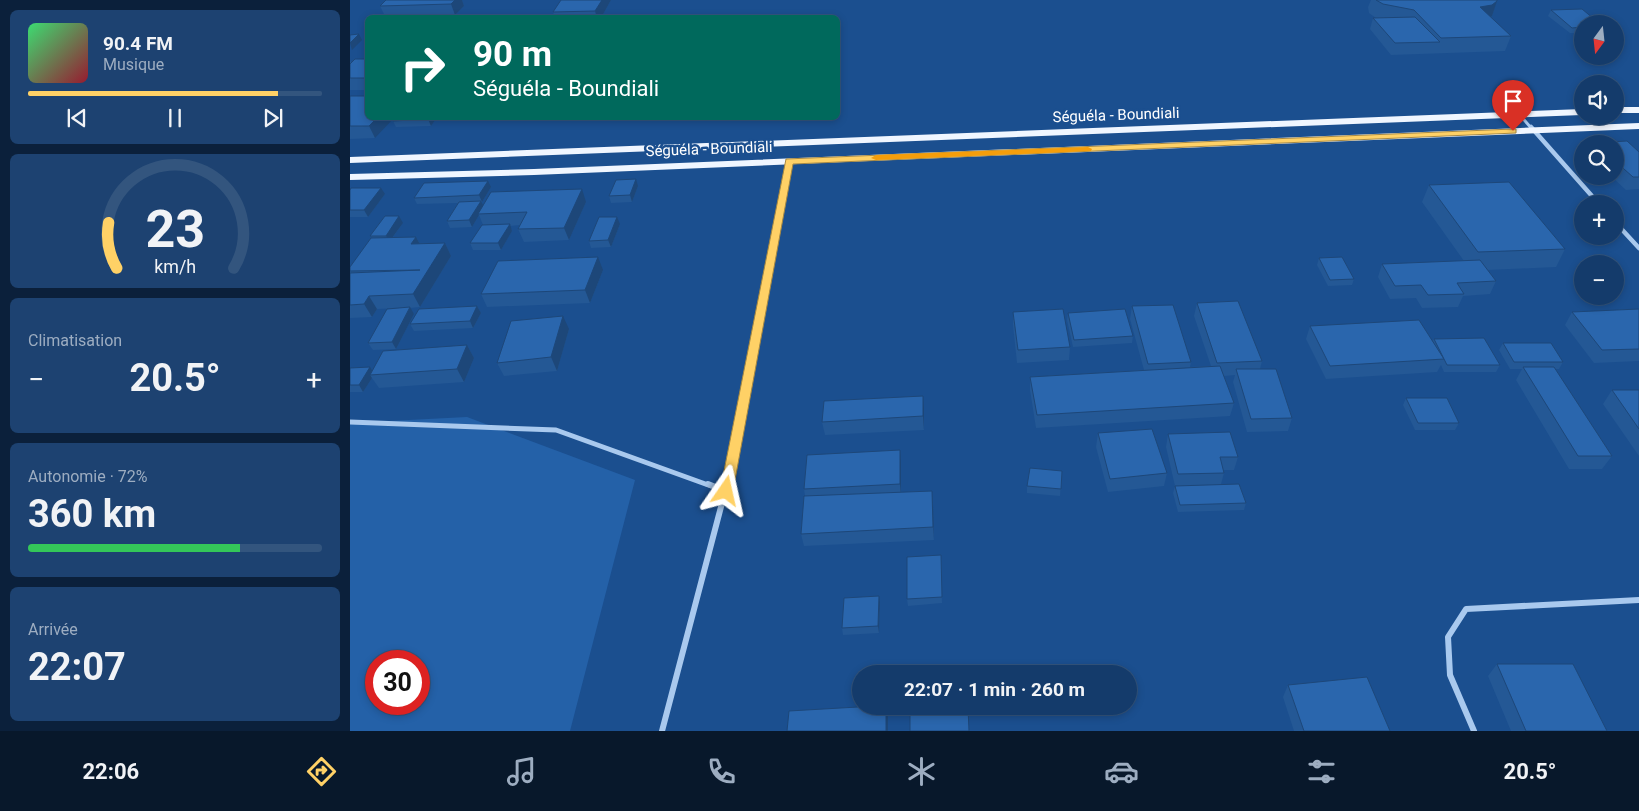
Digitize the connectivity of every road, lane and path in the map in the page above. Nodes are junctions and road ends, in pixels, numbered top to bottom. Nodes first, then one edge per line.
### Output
1 (1624, 110) edge
2 (1639, 110) edge
3 (1574, 112) edge
4 (1520, 114) junction
5 (1639, 126) edge
6 (1533, 130) junction
7 (350, 160) edge
8 (789, 161) junction
9 (350, 177) edge
10 (1591, 195) edge
11 (1624, 232) edge
12 (1639, 248) edge
13 (350, 422) edge
14 (726, 491) junction
15 (1639, 600) edge
16 (662, 731) edge
17 (1474, 731) edge

1 - 2 main road
3 - 4 main road, Séguéla - Boundiali
4 - 6 street
4 - 7 main road, Séguéla - Boundiali
5 - 6 main road, Séguéla - Boundiali
6 - 8 main road, Séguéla - Boundiali
6 - 10 street
8 - 9 main road, Séguéla - Boundiali
8 - 14 street
11 - 12 street
13 - 14 street
14 - 16 street
15 - 17 street

